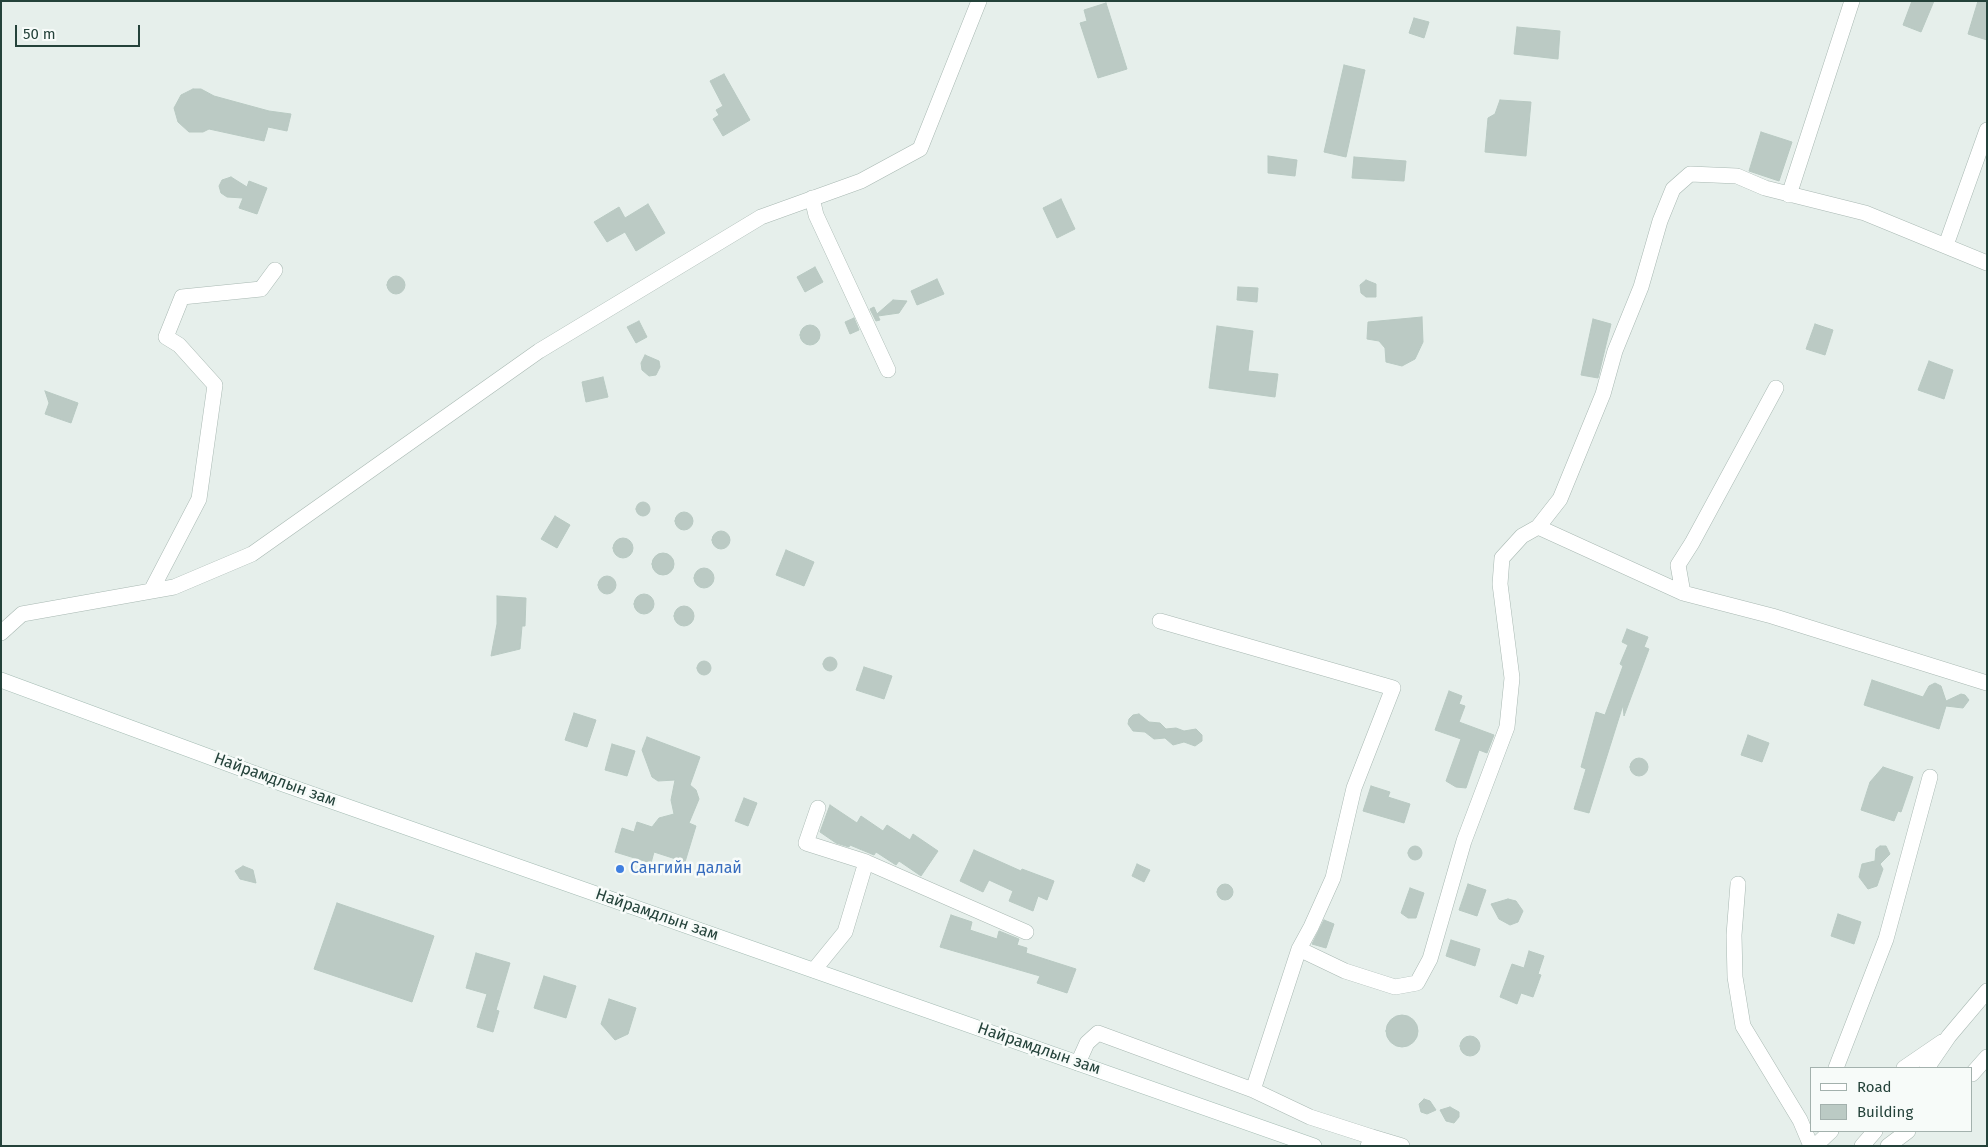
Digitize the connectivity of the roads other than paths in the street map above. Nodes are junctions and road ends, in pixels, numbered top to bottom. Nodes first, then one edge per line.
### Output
1 (979, 1) edge
2 (1852, 1) edge
3 (1987, 130) edge
4 (1789, 195) junction
5 (812, 198) junction
6 (1946, 245) junction
7 (1987, 263) edge
8 (275, 270) dead end
9 (888, 370) dead end
10 (1776, 388) dead end
11 (1538, 527) junction
12 (151, 591) junction
13 (1684, 593) junction
14 (1160, 621) dead end
15 (1, 633) edge
16 (1, 680) edge
17 (1987, 683) edge
18 (1930, 777) dead end
19 (818, 808) dead end
20 (866, 862) junction
21 (1738, 884) dead end
22 (1026, 932) dead end
23 (1299, 949) junction
24 (814, 970) junction
25 (1987, 991) edge
26 (1949, 1036) junction
27 (1987, 1057) edge
28 (1078, 1063) junction
29 (1836, 1067) edge
30 (1905, 1067) edge
31 (1928, 1067) edge
32 (1973, 1073) edge
33 (1253, 1090) junction
34 (1818, 1132) edge
35 (1830, 1132) edge
36 (1874, 1132) edge
37 (1907, 1132) edge
38 (1370, 1141) edge
39 (1314, 1146) edge
40 (1402, 1146) edge
41 (1813, 1146) edge
42 (1862, 1146) edge
43 (1888, 1146) edge

1 - 5 street
2 - 4 street
3 - 6 street
4 - 6 street
4 - 11 street
5 - 9 street
5 - 12 street
6 - 7 street
8 - 12 street
10 - 13 street
11 - 13 street
11 - 23 street
12 - 15 street
13 - 17 street
14 - 23 street
16 - 24 street, Найрамдлын зам
18 - 29 street
19 - 20 street
20 - 22 street
20 - 24 street
21 - 41 street
23 - 33 street
24 - 28 street, Найрамдлын зам
25 - 26 street
26 - 30 street
26 - 31 street
27 - 32 street
28 - 33 street
28 - 39 street, Найрамдлын зам
33 - 38 street
34 - 41 street
35 - 41 street
36 - 42 street
37 - 43 street
38 - 40 street

